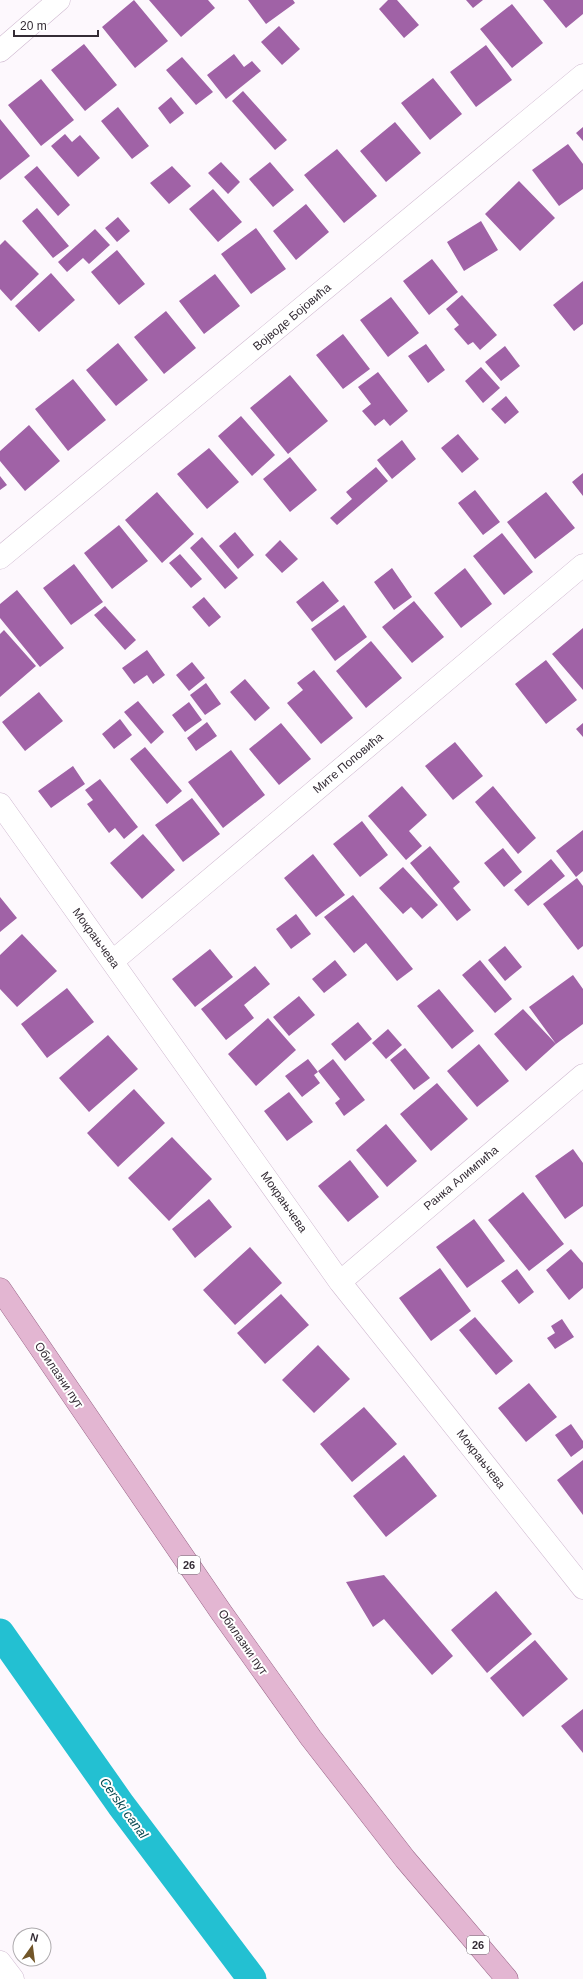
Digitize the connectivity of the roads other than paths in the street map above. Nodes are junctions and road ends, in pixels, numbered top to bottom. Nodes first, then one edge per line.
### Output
1 (59, 0) edge
2 (0, 51) edge
3 (583, 75) edge
4 (0, 558) edge
5 (583, 565) edge
6 (0, 804) edge
7 (113, 961) junction
8 (583, 1075) edge
9 (340, 1282) junction
10 (0, 1289) edge
11 (583, 1587) edge
12 (0, 1962) edge
13 (12, 1979) edge
14 (507, 1979) edge

1 - 2 street
3 - 4 street, Војводе Бојовића
5 - 7 street, Мите Поповића
6 - 7 street, Мокрањчева
7 - 9 street, Мокрањчева
8 - 9 street, Ранка Алимпића
9 - 11 street, Мокрањчева
10 - 14 main road, Обилазни пут / 26
12 - 13 street

